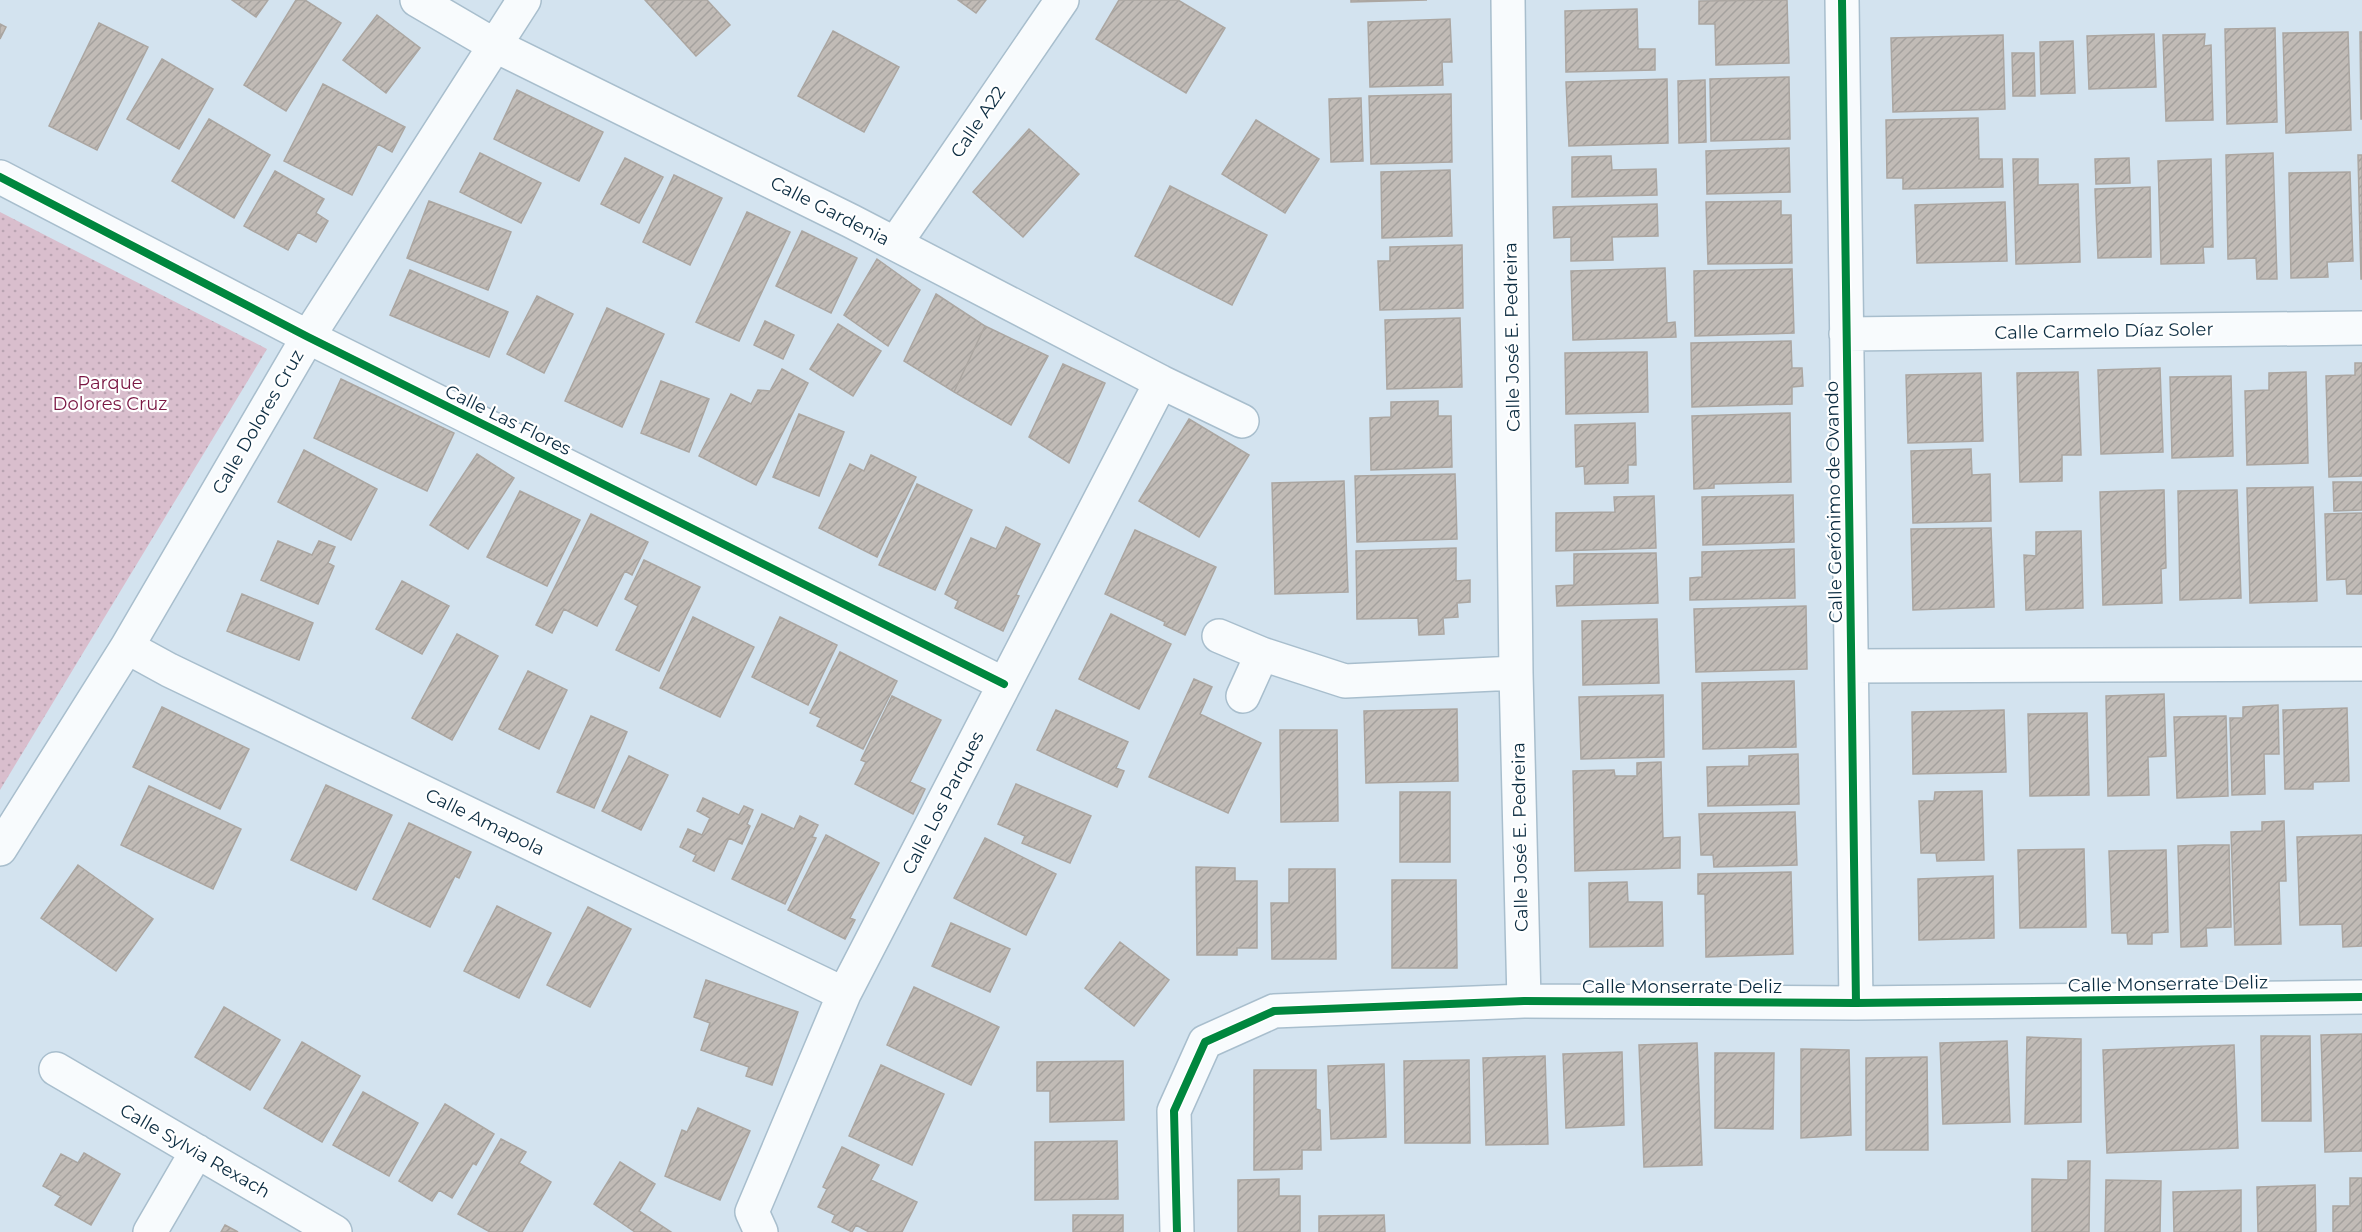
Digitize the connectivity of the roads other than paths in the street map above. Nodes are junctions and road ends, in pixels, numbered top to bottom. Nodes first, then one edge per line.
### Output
1 (417, 0) edge
2 (524, 0) edge
3 (1062, 0) edge
4 (1508, 0) edge
5 (1842, 0) edge
6 (494, 45) junction
7 (0, 177) edge
8 (895, 244) junction
9 (2362, 328) edge
10 (1846, 334) junction
11 (308, 337) junction
12 (1161, 382) junction
13 (1242, 421) dead end
14 (1218, 636) dead end
15 (127, 647) junction
16 (1262, 654) junction
17 (2362, 664) edge
18 (1852, 666) junction
19 (1516, 673) junction
20 (1004, 684) junction
21 (1243, 696) dead end
22 (0, 849) edge
23 (844, 994) junction
24 (2362, 997) edge
25 (1524, 1001) junction
26 (1856, 1003) junction
27 (56, 1069) dead end
28 (197, 1151) junction
29 (150, 1232) edge
30 (335, 1232) edge
31 (761, 1232) edge
32 (1176, 1232) edge

1 - 6 street, Calle Gardenia
2 - 6 street, Calle Dolores Cruz
3 - 8 street, Calle A22
4 - 19 street, Calle José E. Pedreira
5 - 10 street, Calle Gerónimo de Ovando
6 - 8 street, Calle Gardenia
6 - 11 street, Calle Dolores Cruz
7 - 11 street, Calle Las Flores
8 - 12 street, Calle Gardenia
9 - 10 street, Calle Carmelo Díaz Soler
10 - 18 street, Calle Gerónimo de Ovando
11 - 15 street, Calle Dolores Cruz
11 - 20 street, Calle Las Flores
12 - 13 street, Calle Gardenia
12 - 20 street, Calle Los Parques
14 - 16 street
15 - 22 street, Calle Dolores Cruz
15 - 23 street, Calle Amapola
16 - 19 street
16 - 21 street
17 - 18 street
18 - 26 street, Calle Gerónimo de Ovando
19 - 25 street, Calle José E. Pedreira
20 - 23 street, Calle Los Parques
23 - 31 street, Calle Los Parques
24 - 26 street, Calle Monserrate Deliz
25 - 26 street, Calle Monserrate Deliz
25 - 32 street, Calle Monserrate Deliz
27 - 28 street, Calle Sylvia Rexach
28 - 29 street
28 - 30 street, Calle Sylvia Rexach

